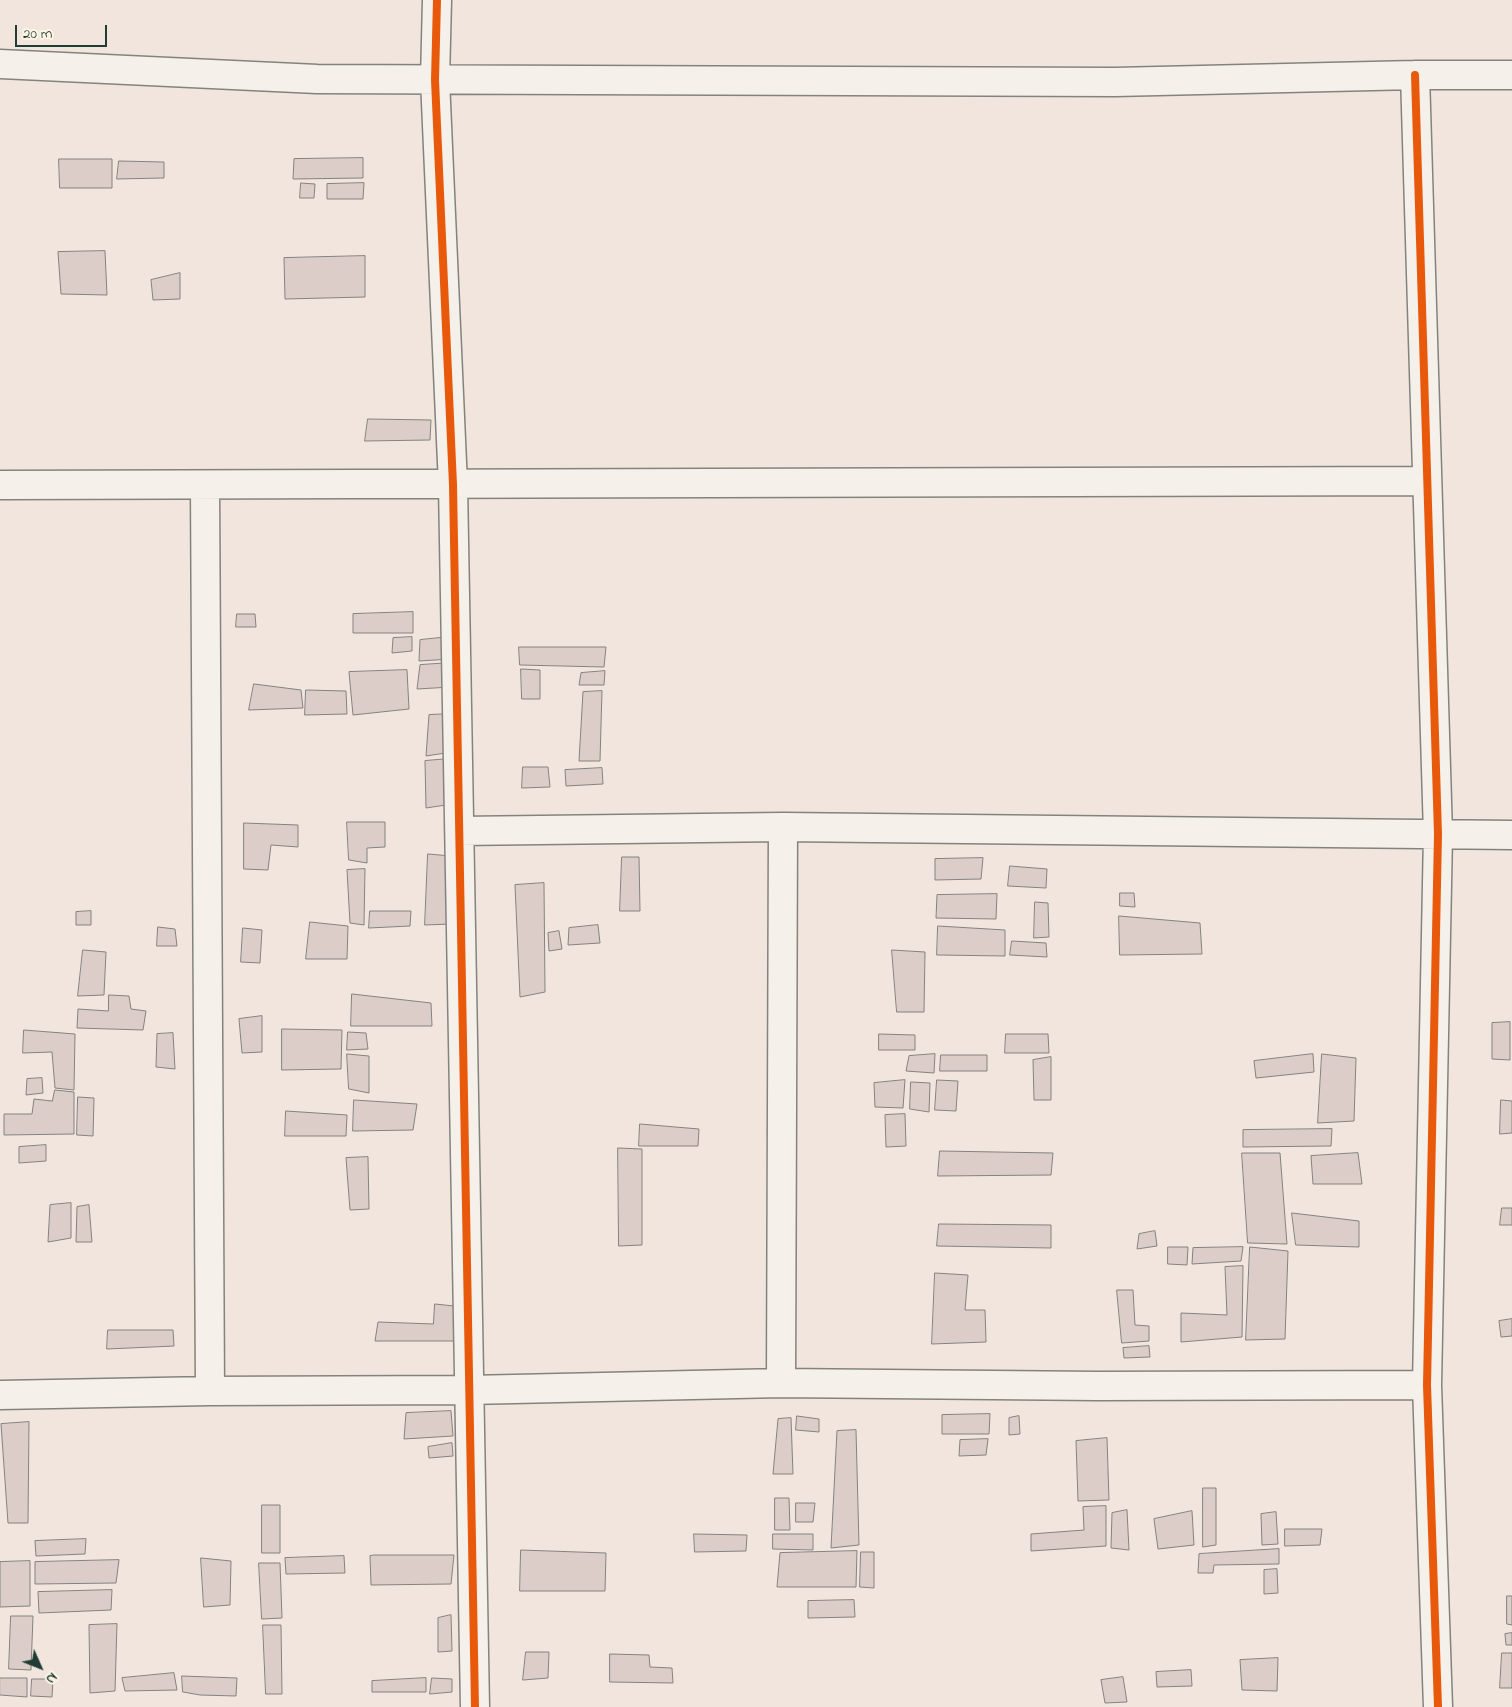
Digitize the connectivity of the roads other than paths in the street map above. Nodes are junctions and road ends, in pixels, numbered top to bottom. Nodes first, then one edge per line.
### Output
1 (437, 0) edge
2 (0, 64) edge
3 (1415, 74) junction
4 (1512, 75) edge
5 (436, 80) junction
6 (1427, 481) junction
7 (453, 484) junction
8 (0, 485) edge
9 (205, 485) junction
10 (783, 827) junction
11 (460, 831) junction
12 (1438, 834) junction
13 (1512, 835) edge
14 (780, 1383) junction
15 (1427, 1385) junction
16 (469, 1390) junction
17 (210, 1391) junction
18 (0, 1395) edge
19 (475, 1707) edge
20 (1438, 1707) edge

1 - 5 street
2 - 5 street
3 - 4 street
3 - 5 street
3 - 6 street
5 - 7 street
6 - 7 street
6 - 12 street
7 - 9 street
7 - 11 street
8 - 9 street
9 - 17 street
10 - 11 street
10 - 12 street
10 - 14 street
11 - 16 street
12 - 13 street
12 - 15 street
14 - 15 street
14 - 16 street
15 - 20 street
16 - 17 street
16 - 19 street
17 - 18 street

